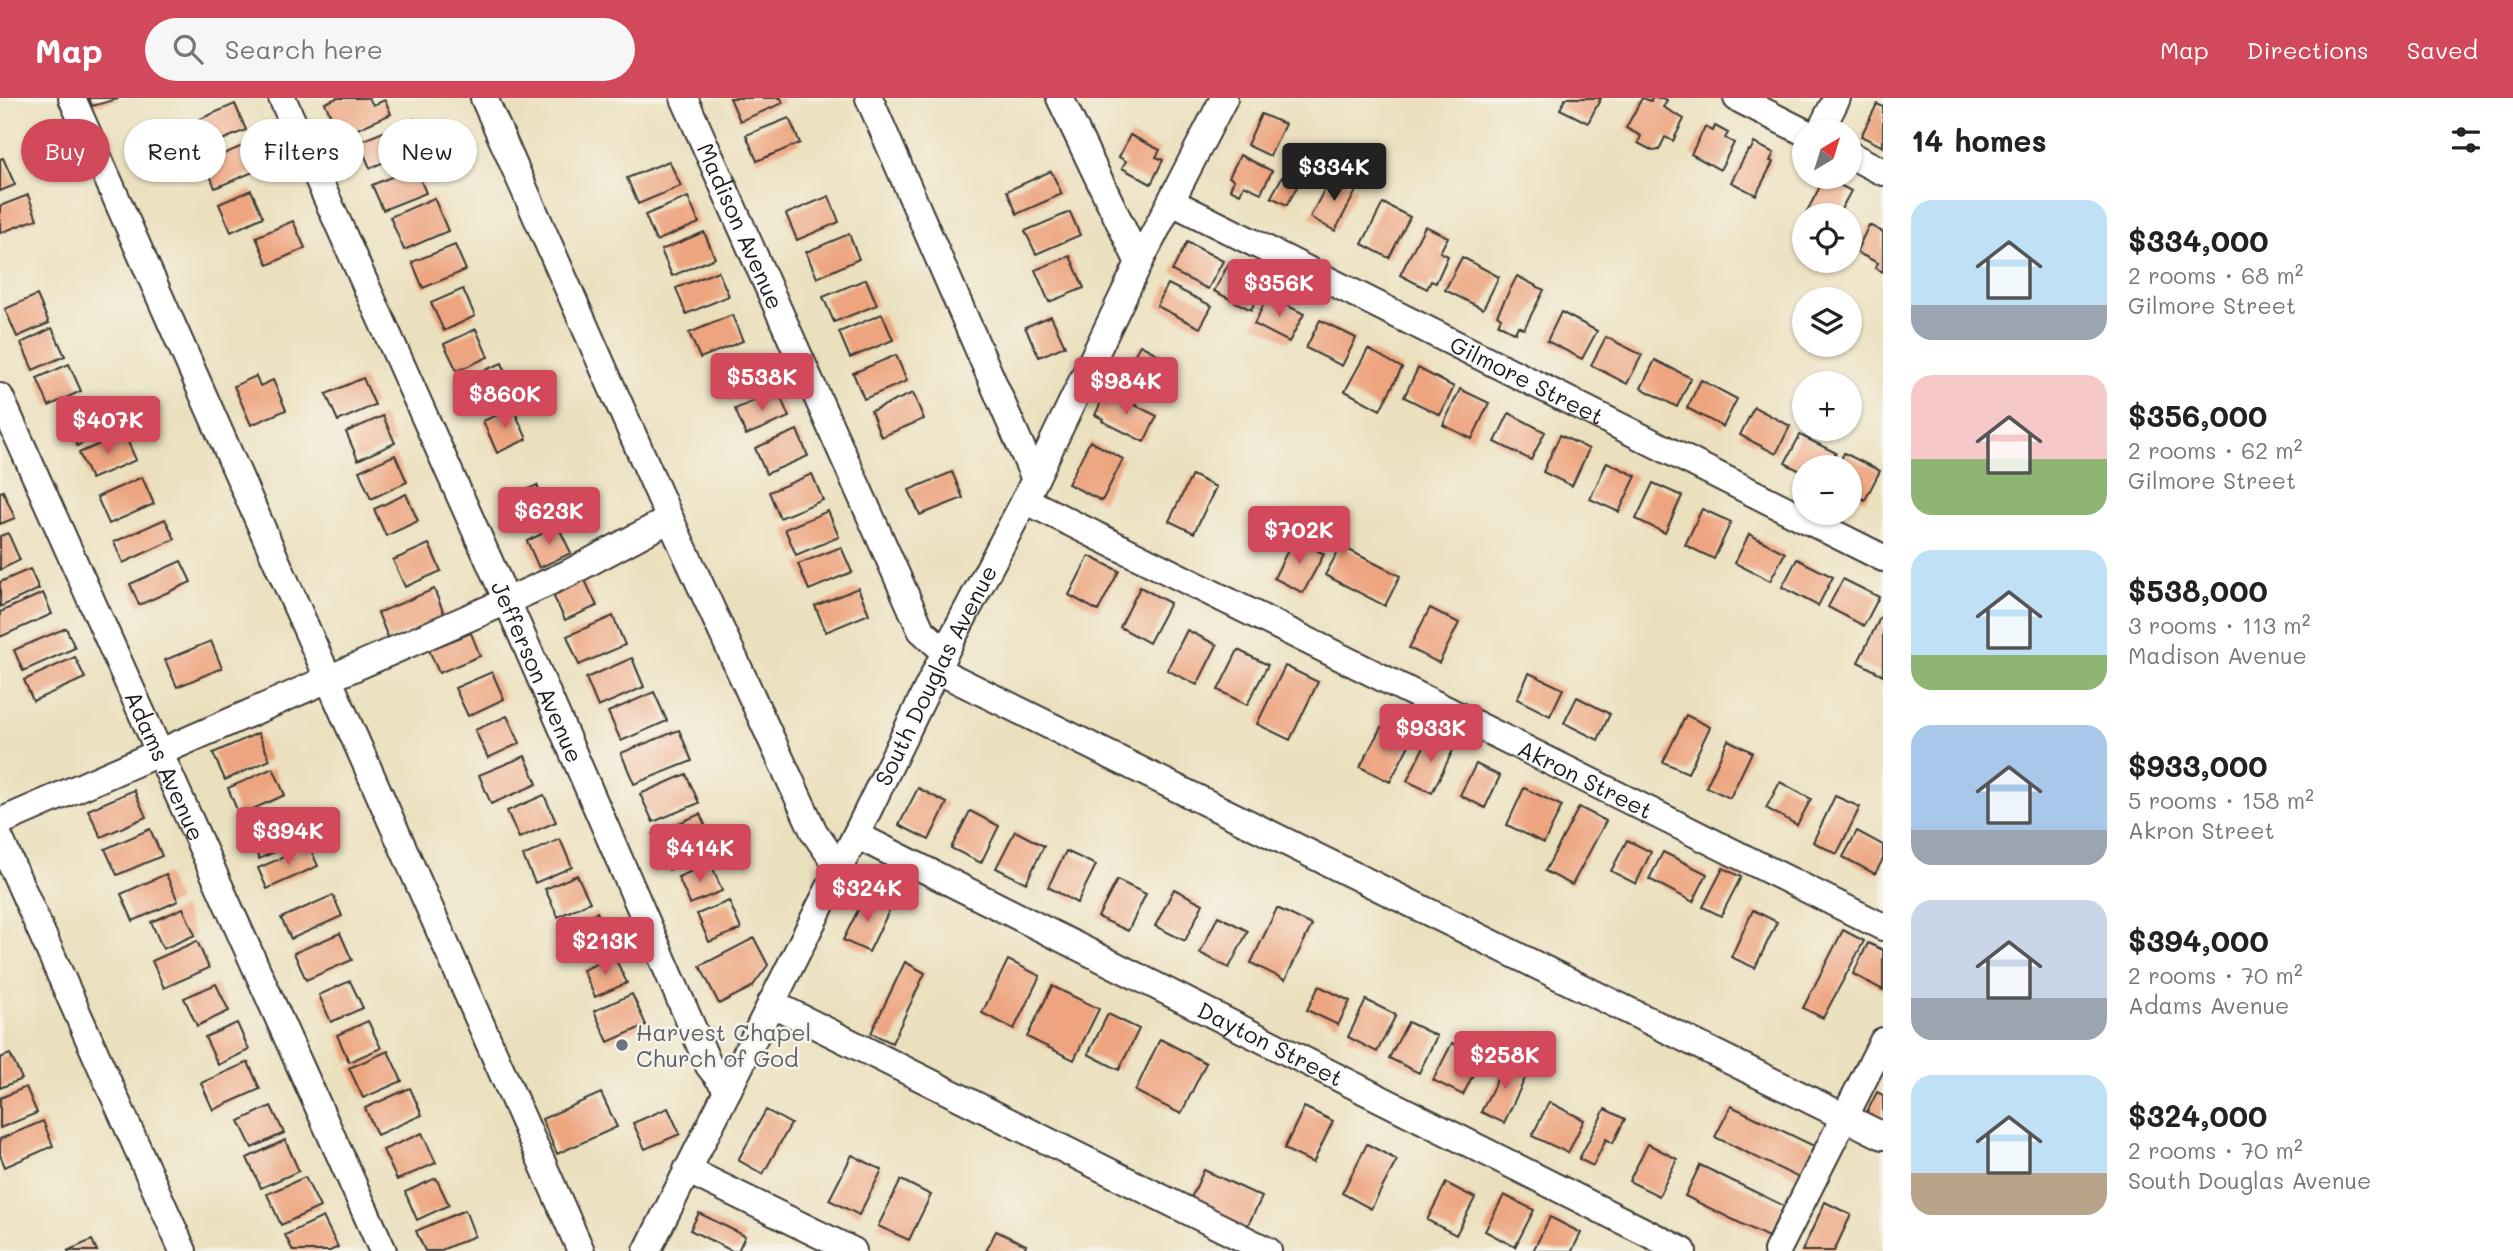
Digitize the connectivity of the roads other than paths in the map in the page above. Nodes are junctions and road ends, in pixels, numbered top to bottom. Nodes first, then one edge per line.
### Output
1 (72, 98) edge
2 (282, 98) edge
3 (484, 98) edge
4 (684, 98) edge
5 (869, 98) edge
6 (1060, 98) edge
7 (1224, 98) edge
8 (1737, 98) edge
9 (1838, 98) edge
10 (1827, 119) edge
11 (1792, 126) edge
12 (1862, 161) edge
13 (1883, 172) edge
14 (1172, 201) junction
15 (1139, 263) junction
16 (0, 397) edge
17 (1030, 489) junction
18 (670, 519) junction
19 (1883, 558) edge
20 (507, 601) junction
21 (941, 661) junction
22 (329, 678) junction
23 (161, 754) junction
24 (0, 822) edge
25 (856, 835) junction
26 (0, 839) edge
27 (839, 868) junction
28 (1883, 927) edge
29 (771, 1003) junction
30 (1883, 1041) edge
31 (728, 1090) junction
32 (1844, 1116) junction
33 (1883, 1136) edge
34 (687, 1170) junction
35 (183, 1251) edge
36 (383, 1251) edge
37 (580, 1251) edge
38 (647, 1251) edge
39 (853, 1251) edge
40 (1268, 1251) edge
41 (1683, 1251) edge
42 (1777, 1251) edge

1 - 22 street
2 - 20 street, Jefferson Avenue
3 - 18 street
4 - 21 street, Madison Avenue
5 - 17 street
6 - 15 street
7 - 14 street, South Douglas Avenue
8 - 11 street
9 - 10 street
12 - 13 street
14 - 15 street, South Douglas Avenue
14 - 19 street, Gilmore Street
15 - 17 street, South Douglas Avenue
16 - 23 street, Adams Avenue
17 - 21 street, South Douglas Avenue
17 - 28 street, Akron Street
18 - 20 street
18 - 27 street
20 - 22 street
20 - 31 street, Jefferson Avenue
21 - 25 street, South Douglas Avenue
21 - 32 street, Madison Avenue
22 - 23 street
22 - 37 street
23 - 24 street
23 - 36 street, Adams Avenue
25 - 27 street, South Douglas Avenue
25 - 41 street, Dayton Street
26 - 35 street
27 - 29 street, South Douglas Avenue
29 - 31 street, South Douglas Avenue
29 - 40 street
30 - 32 street
31 - 34 street, South Douglas Avenue
32 - 33 street, Madison Avenue
32 - 42 street
34 - 38 street, South Douglas Avenue
34 - 39 street

